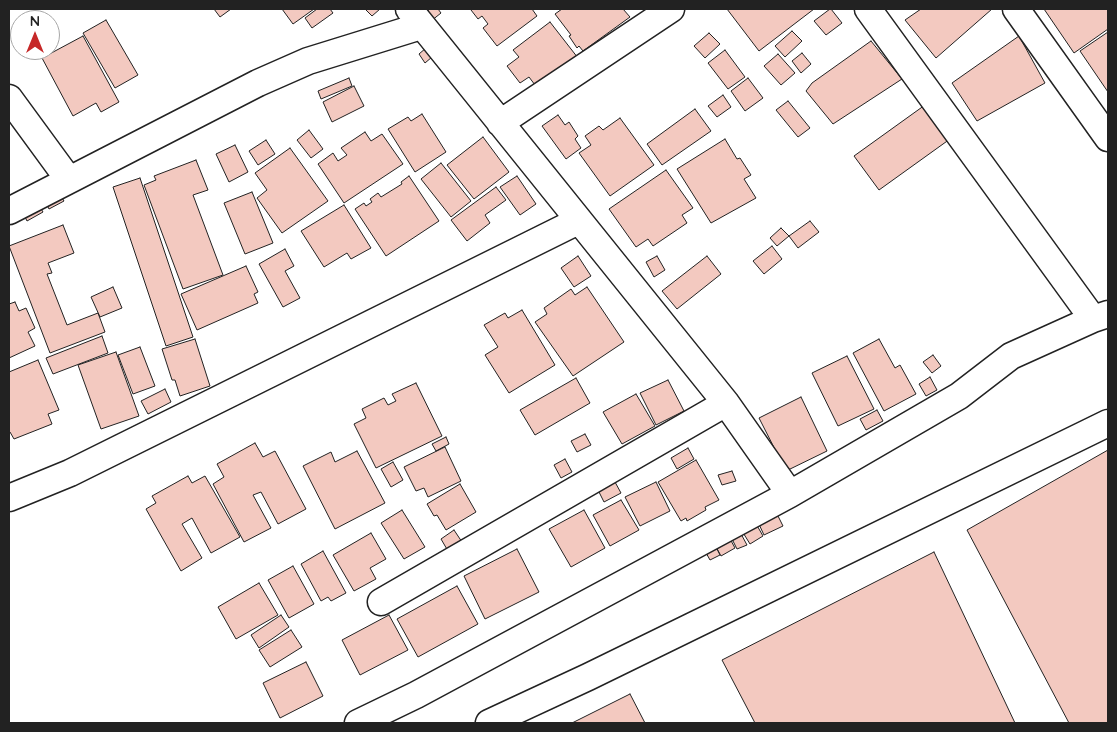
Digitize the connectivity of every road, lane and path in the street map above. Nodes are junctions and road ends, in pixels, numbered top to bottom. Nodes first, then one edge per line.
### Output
1 (670, 9) edge
2 (868, 9) edge
3 (1016, 9) edge
4 (415, 17) edge
5 (9, 98) edge
6 (500, 123) junction
7 (1108, 138) edge
8 (69, 180) junction
9 (9, 211) edge
10 (578, 221) junction
11 (1101, 317) edge
12 (726, 403) junction
13 (1108, 423) edge
14 (790, 494) junction
15 (9, 498) edge
16 (380, 602) dead end
17 (358, 723) edge
18 (489, 723) edge

1 - 6 street
2 - 11 street
3 - 7 street
4 - 6 street
4 - 8 street
5 - 8 street
6 - 10 street
8 - 9 street
10 - 12 street
10 - 15 street
11 - 14 street
12 - 14 street
12 - 16 street
13 - 18 street
14 - 17 street

